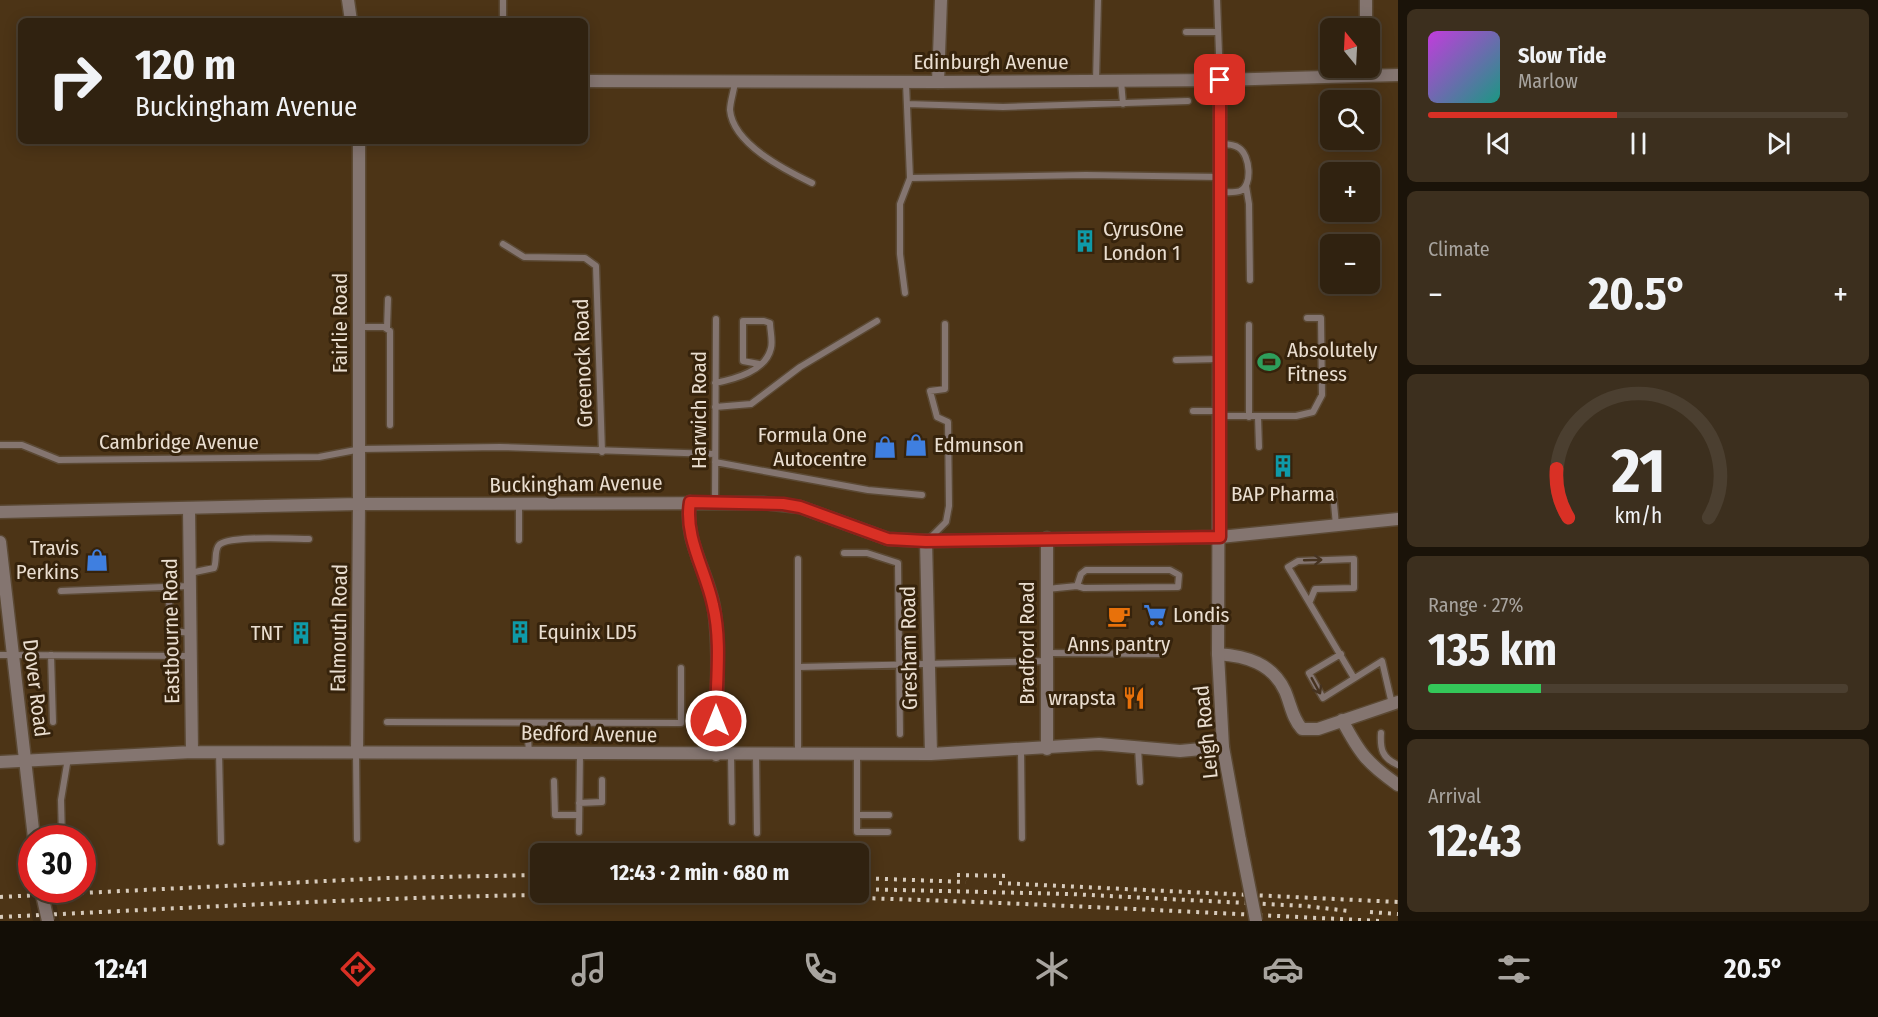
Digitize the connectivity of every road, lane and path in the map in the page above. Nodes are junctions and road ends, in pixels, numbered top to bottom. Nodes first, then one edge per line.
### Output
1 (348, 0) edge
2 (503, 0) edge
3 (941, 0) edge
4 (1098, 0) edge
5 (1217, 0) edge
6 (1366, 0) edge
7 (351, 18) edge
8 (503, 18) edge
9 (1366, 18) edge
10 (1218, 32) junction
11 (1186, 33) dead end
12 (1380, 73) edge
13 (1320, 74) edge
14 (1398, 75) edge
15 (1220, 80) junction
16 (588, 81) edge
17 (1096, 81) junction
18 (1121, 81) junction
19 (735, 82) junction
20 (906, 82) junction
21 (938, 82) junction
22 (1188, 101) dead end
23 (907, 104) junction
24 (1123, 104) junction
25 (358, 144) edge
26 (1220, 144) junction
27 (1220, 177) junction
28 (910, 178) junction
29 (813, 183) dead end
30 (1246, 186) junction
31 (1220, 192) junction
32 (503, 244) dead end
33 (1250, 280) dead end
34 (905, 293) dead end
35 (388, 299) dead end
36 (1307, 318) dead end
37 (716, 319) dead end
38 (877, 321) dead end
39 (945, 324) dead end
40 (1249, 325) dead end
41 (360, 327) junction
42 (387, 328) junction
43 (1220, 359) junction
44 (1176, 360) dead end
45 (759, 364) junction
46 (715, 382) junction
47 (715, 407) junction
48 (1193, 411) dead end
49 (1220, 413) junction
50 (1249, 417) junction
51 (1258, 417) junction
52 (390, 425) dead end
53 (0, 445) edge
54 (1259, 447) dead end
55 (361, 449) junction
56 (602, 452) junction
57 (715, 454) junction
58 (715, 462) junction
59 (1333, 493) dead end
60 (922, 495) dead end
61 (690, 502) junction
62 (715, 502) junction
63 (359, 504) junction
64 (519, 505) junction
65 (189, 509) junction
66 (0, 512) edge
67 (1398, 519) edge
68 (1336, 525) junction
69 (1220, 537) junction
70 (1047, 538) junction
71 (309, 539) dead end
72 (519, 540) dead end
73 (926, 541) junction
74 (0, 542) edge
75 (844, 553) dead end
76 (798, 559) dead end
77 (190, 573) junction
78 (190, 586) junction
79 (1077, 586) junction
80 (168, 587) junction
81 (1047, 589) junction
82 (61, 591) dead end
83 (1310, 601) junction
84 (191, 633) junction
85 (1161, 654) dead end
86 (1218, 654) junction
87 (1341, 654) junction
88 (6, 655) edge
89 (51, 655) junction
90 (191, 656) junction
91 (1047, 657) junction
92 (929, 665) junction
93 (899, 666) junction
94 (799, 667) junction
95 (681, 668) dead end
96 (1354, 678) junction
97 (1395, 703) edge
98 (1342, 720) junction
99 (53, 722) dead end
100 (387, 722) dead end
101 (527, 724) junction
102 (1381, 733) dead end
103 (900, 734) dead end
104 (1138, 747) junction
105 (1223, 747) junction
106 (1047, 749) junction
107 (1021, 750) junction
108 (192, 752) junction
109 (219, 752) junction
110 (356, 752) junction
111 (529, 753) junction
112 (580, 754) junction
113 (931, 754) junction
114 (716, 755) junction
115 (731, 755) junction
116 (756, 755) junction
117 (798, 755) junction
118 (857, 755) junction
119 (68, 758) junction
120 (25, 760) junction
121 (0, 762) edge
122 (1398, 765) edge
123 (602, 780) dead end
124 (554, 781) dead end
125 (1140, 782) dead end
126 (1398, 785) edge
127 (579, 803) junction
128 (579, 815) junction
129 (889, 815) dead end
130 (857, 816) junction
131 (732, 822) dead end
132 (32, 825) edge
133 (62, 825) edge
134 (579, 832) dead end
135 (888, 832) dead end
136 (757, 833) dead end
137 (1022, 838) dead end
138 (357, 839) dead end
139 (221, 842) dead end
140 (44, 903) edge
141 (48, 921) edge
142 (1256, 921) edge

1 - 7 street
2 - 8 lane
3 - 21 street
4 - 17 lane
5 - 10 lane
6 - 9 street
10 - 11 lane
10 - 15 lane
12 - 14 street, Edinburgh Avenue
13 - 15 street, Edinburgh Avenue
15 - 18 street, Edinburgh Avenue
15 - 26 street, Leigh Road
16 - 19 street, Edinburgh Avenue
17 - 18 street, Edinburgh Avenue
17 - 21 street, Edinburgh Avenue
18 - 24 lane
19 - 20 street, Edinburgh Avenue
19 - 29 lane
20 - 21 street, Edinburgh Avenue
20 - 23 lane
22 - 24 lane
23 - 24 lane
23 - 28 lane
25 - 41 street, Fairlie Road
26 - 27 street, Leigh Road
26 - 30 lane
27 - 28 lane
27 - 31 street, Leigh Road
28 - 34 lane
30 - 31 lane
30 - 33 lane
31 - 43 street, Leigh Road
32 - 56 lane, Greenock Road
35 - 42 lane
36 - 51 lane
37 - 46 lane, Harwich Road
38 - 47 lane
39 - 73 lane
40 - 50 lane
41 - 42 lane
41 - 55 street, Fairlie Road
42 - 52 lane
43 - 44 lane
43 - 49 street, Leigh Road
45 - 45 lane
45 - 46 lane
46 - 47 lane, Harwich Road
47 - 57 lane, Harwich Road
48 - 49 lane
49 - 50 lane
49 - 69 street, Leigh Road
50 - 51 lane
51 - 54 lane
53 - 55 lane, Cambridge Avenue
55 - 56 lane, Cambridge Avenue
55 - 63 street, Fairlie Road
56 - 57 lane, Cambridge Avenue
57 - 58 lane, Harwich Road
58 - 60 lane
58 - 62 lane, Harwich Road
59 - 68 lane
61 - 62 street, Buckingham Avenue
61 - 64 street, Buckingham Avenue
61 - 114 street
62 - 73 street, Buckingham Avenue
63 - 64 street, Buckingham Avenue
63 - 65 street, Buckingham Avenue
63 - 110 street, Falmouth Road
64 - 72 lane
65 - 66 street, Buckingham Avenue
65 - 77 street, Eastbourne Road
67 - 68 street, Buckingham Avenue
68 - 69 street, Buckingham Avenue
69 - 70 street, Buckingham Avenue
69 - 86 street, Leigh Road
70 - 73 street, Buckingham Avenue
70 - 81 street, Bradford Road
71 - 77 lane
73 - 92 street, Gresham Road
74 - 88 street, Dover Road
75 - 93 lane
76 - 94 lane
77 - 78 street, Eastbourne Road
78 - 80 lane
78 - 84 street, Eastbourne Road
79 - 79 lane
79 - 81 lane
80 - 82 lane
80 - 84 lane
81 - 91 street, Bradford Road
83 -> 83 lane
83 - 87 lane
84 - 90 street, Eastbourne Road
85 - 91 lane
86 - 98 street
86 - 105 street, Leigh Road
87 - 96 lane
87 -> 96 lane
88 - 89 lane
88 - 120 street, Dover Road
89 - 90 lane
89 - 99 lane
90 - 108 street, Eastbourne Road
91 - 92 lane
91 - 106 street, Bradford Road
92 - 93 lane
92 - 113 street, Gresham Road
93 - 94 lane
93 - 103 lane
94 - 117 lane
95 - 101 lane
96 - 97 lane
97 - 98 street
98 - 126 street
100 - 101 lane
101 - 111 lane
102 - 122 lane
104 - 105 street, Bedford Avenue
104 - 106 street, Bedford Avenue
104 - 125 lane
105 - 142 street, Leigh Road, bridge
106 - 107 street, Bedford Avenue
107 - 113 street, Bedford Avenue
107 - 137 lane
108 - 109 street, Bedford Avenue
108 - 119 street, Bedford Avenue
109 - 110 street, Bedford Avenue
109 - 139 lane
110 - 111 street, Bedford Avenue
110 - 138 lane
111 - 112 street, Bedford Avenue
112 - 114 street, Bedford Avenue
112 - 127 lane
113 - 118 street, Bedford Avenue
114 - 115 street, Bedford Avenue
115 - 116 street, Bedford Avenue
115 - 131 lane
116 - 117 street, Bedford Avenue
116 - 136 lane
117 - 118 street, Bedford Avenue
118 - 130 lane
119 - 120 street, Bedford Avenue
119 - 133 lane
120 - 121 street, Bedford Avenue
120 - 132 street, Dover Road
123 - 127 lane
124 - 128 lane
127 - 128 lane
128 - 134 lane
129 - 130 lane
130 - 135 lane
140 - 141 street, bridge

